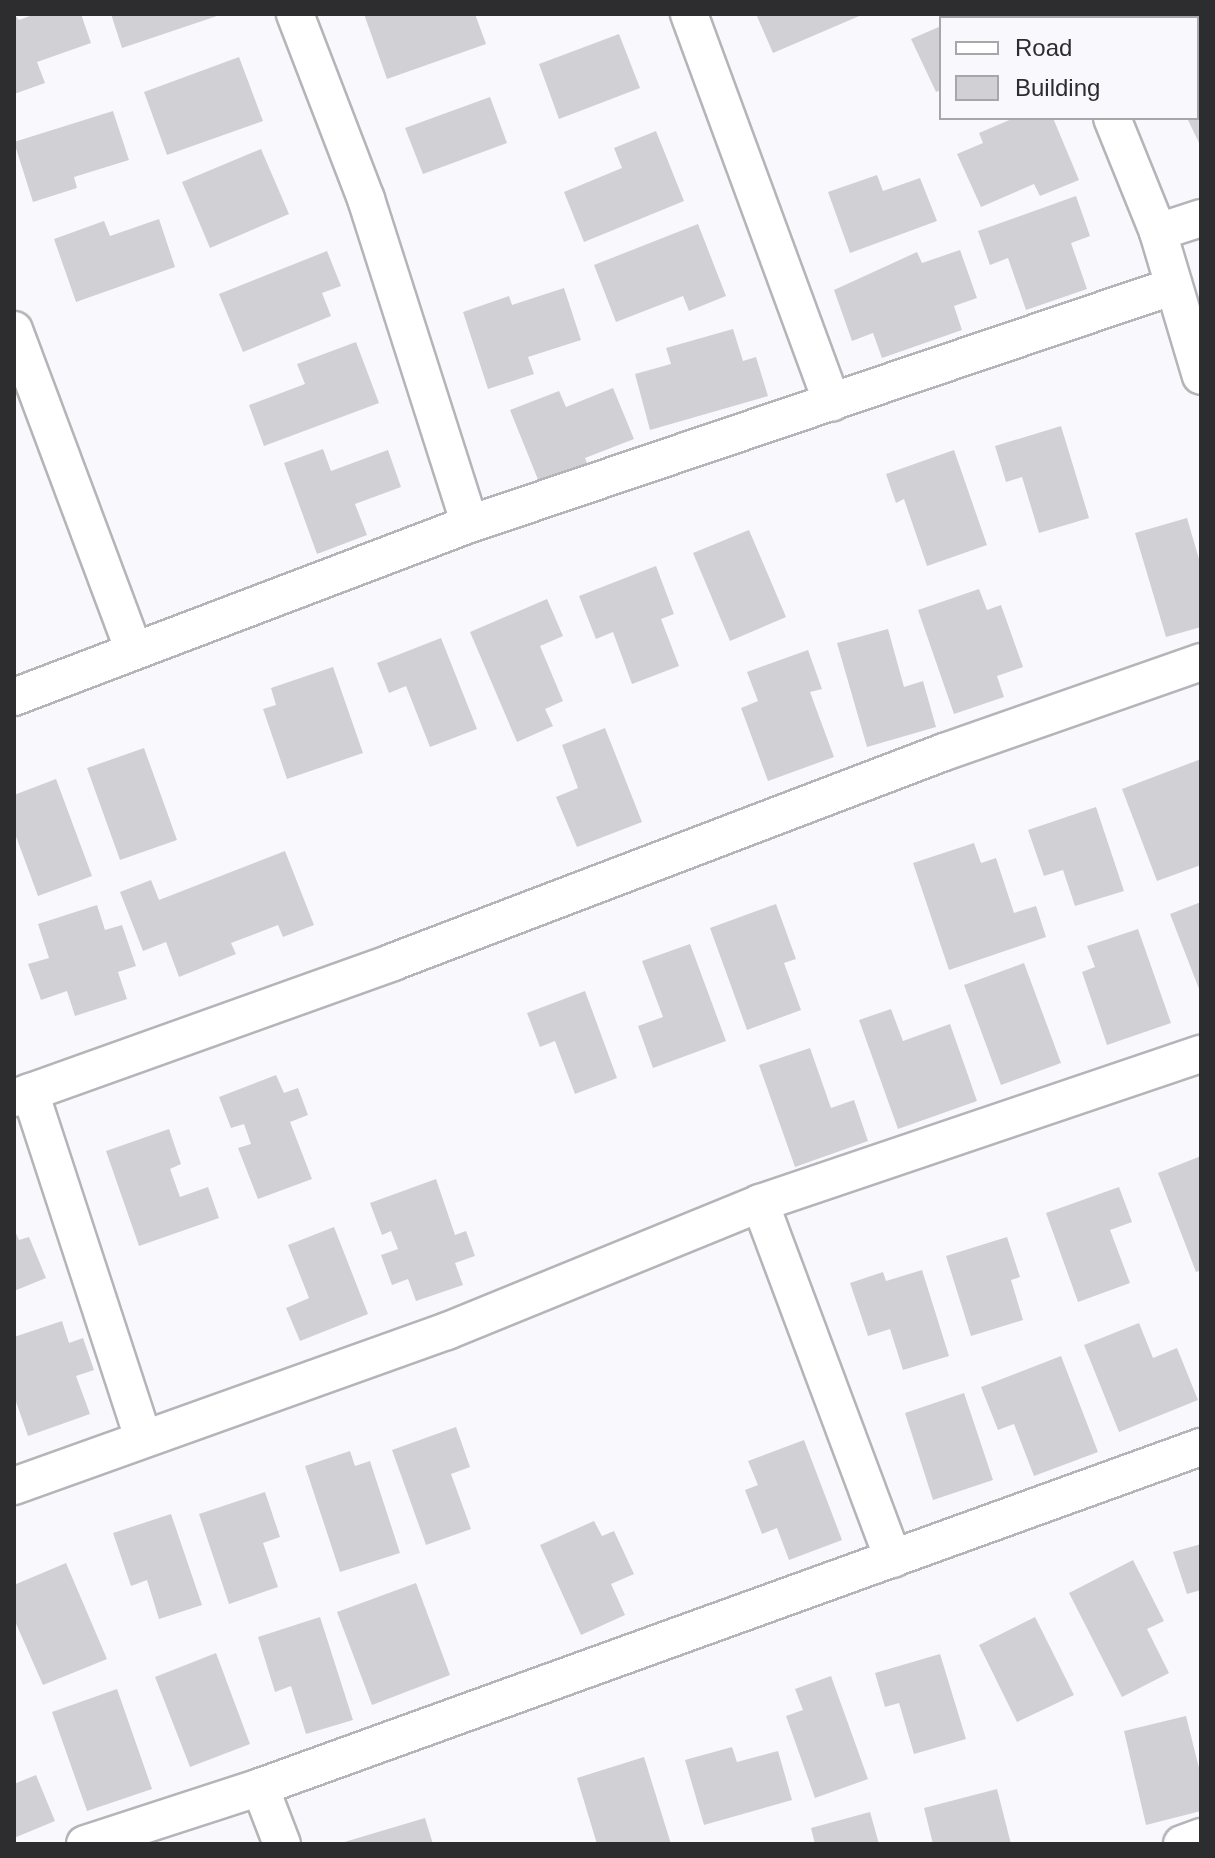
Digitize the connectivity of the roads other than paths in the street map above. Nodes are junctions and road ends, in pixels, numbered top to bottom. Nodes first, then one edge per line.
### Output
1 (295, 14) edge
2 (689, 14) edge
3 (1113, 120) edge
4 (1201, 218) edge
5 (1158, 232) junction
6 (1171, 287) junction
7 (14, 330) edge
8 (1201, 376) edge
9 (832, 402) junction
10 (470, 524) junction
11 (133, 648) junction
12 (1201, 662) edge
13 (14, 697) edge
14 (1201, 1054) edge
15 (22, 1095) edge
16 (760, 1203) junction
17 (143, 1437) junction
18 (1201, 1447) edge
19 (14, 1486) edge
20 (893, 1559) junction
21 (260, 1787) junction
22 (1201, 1837) edge
23 (85, 1844) edge
24 (282, 1844) edge
25 (1182, 1844) edge

1 - 10 street
2 - 9 street
3 - 5 street
4 - 5 street
5 - 6 street
6 - 8 street
6 - 9 street
7 - 11 street
9 - 10 street
10 - 11 street
11 - 13 street
12 - 15 street
14 - 16 street
15 - 17 street
16 - 17 street
16 - 20 street
17 - 19 street
18 - 20 street
20 - 21 street
21 - 23 street
21 - 24 street
22 - 25 street

